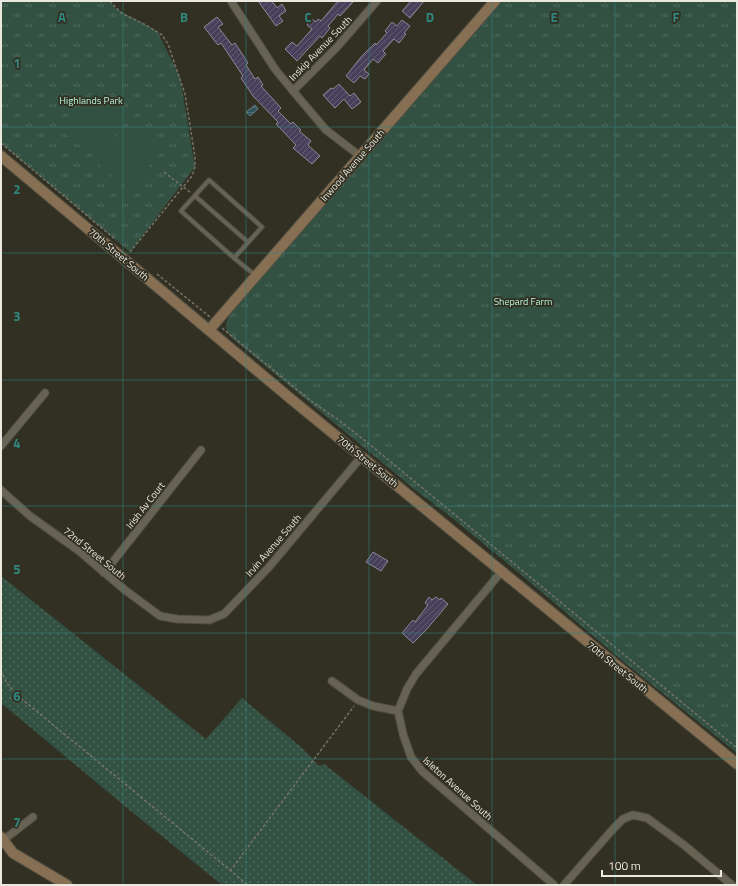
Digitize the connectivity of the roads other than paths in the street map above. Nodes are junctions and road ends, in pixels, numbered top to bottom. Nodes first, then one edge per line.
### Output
1 (231, 1) edge
2 (377, 1) edge
3 (494, 1) edge
4 (293, 91) junction
5 (1, 156) edge
6 (360, 156) junction
7 (195, 196) junction
8 (248, 242) junction
9 (234, 258) junction
10 (256, 275) junction
11 (209, 330) junction
12 (46, 392) dead end
13 (1, 446) edge
14 (201, 450) dead end
15 (362, 456) junction
16 (1, 490) edge
17 (502, 571) junction
18 (104, 573) junction
19 (183, 620) joint
20 (332, 681) dead end
21 (398, 711) junction
22 (737, 764) edge
23 (32, 817) dead end
24 (2, 840) edge
25 (67, 885) edge
26 (554, 885) edge
27 (564, 885) edge
28 (732, 885) edge

1 - 4 street
2 - 4 street, Inskip Avenue South
3 - 6 main road, Inwood Avenue South
4 - 6 street
5 - 11 main road, 70th Street South
6 - 10 main road, Inwood Avenue South
7 - 8 lane
7 - 8 lane
7 - 9 lane
8 - 9 lane
9 - 10 lane
10 - 11 main road, Inwood Avenue South
11 - 15 main road, 70th Street South
12 - 13 street
14 - 18 street, Irish Av Court
15 - 17 main road, 70th Street South
15 - 19 street, Irvin Avenue South
16 - 18 street, 72nd Street South
17 - 21 street
17 - 22 main road, 70th Street South
18 - 19 street, 72nd Street South
20 - 21 street
21 - 26 street, Isleton Avenue South
23 - 24 street
24 - 25 main road
27 - 28 street

